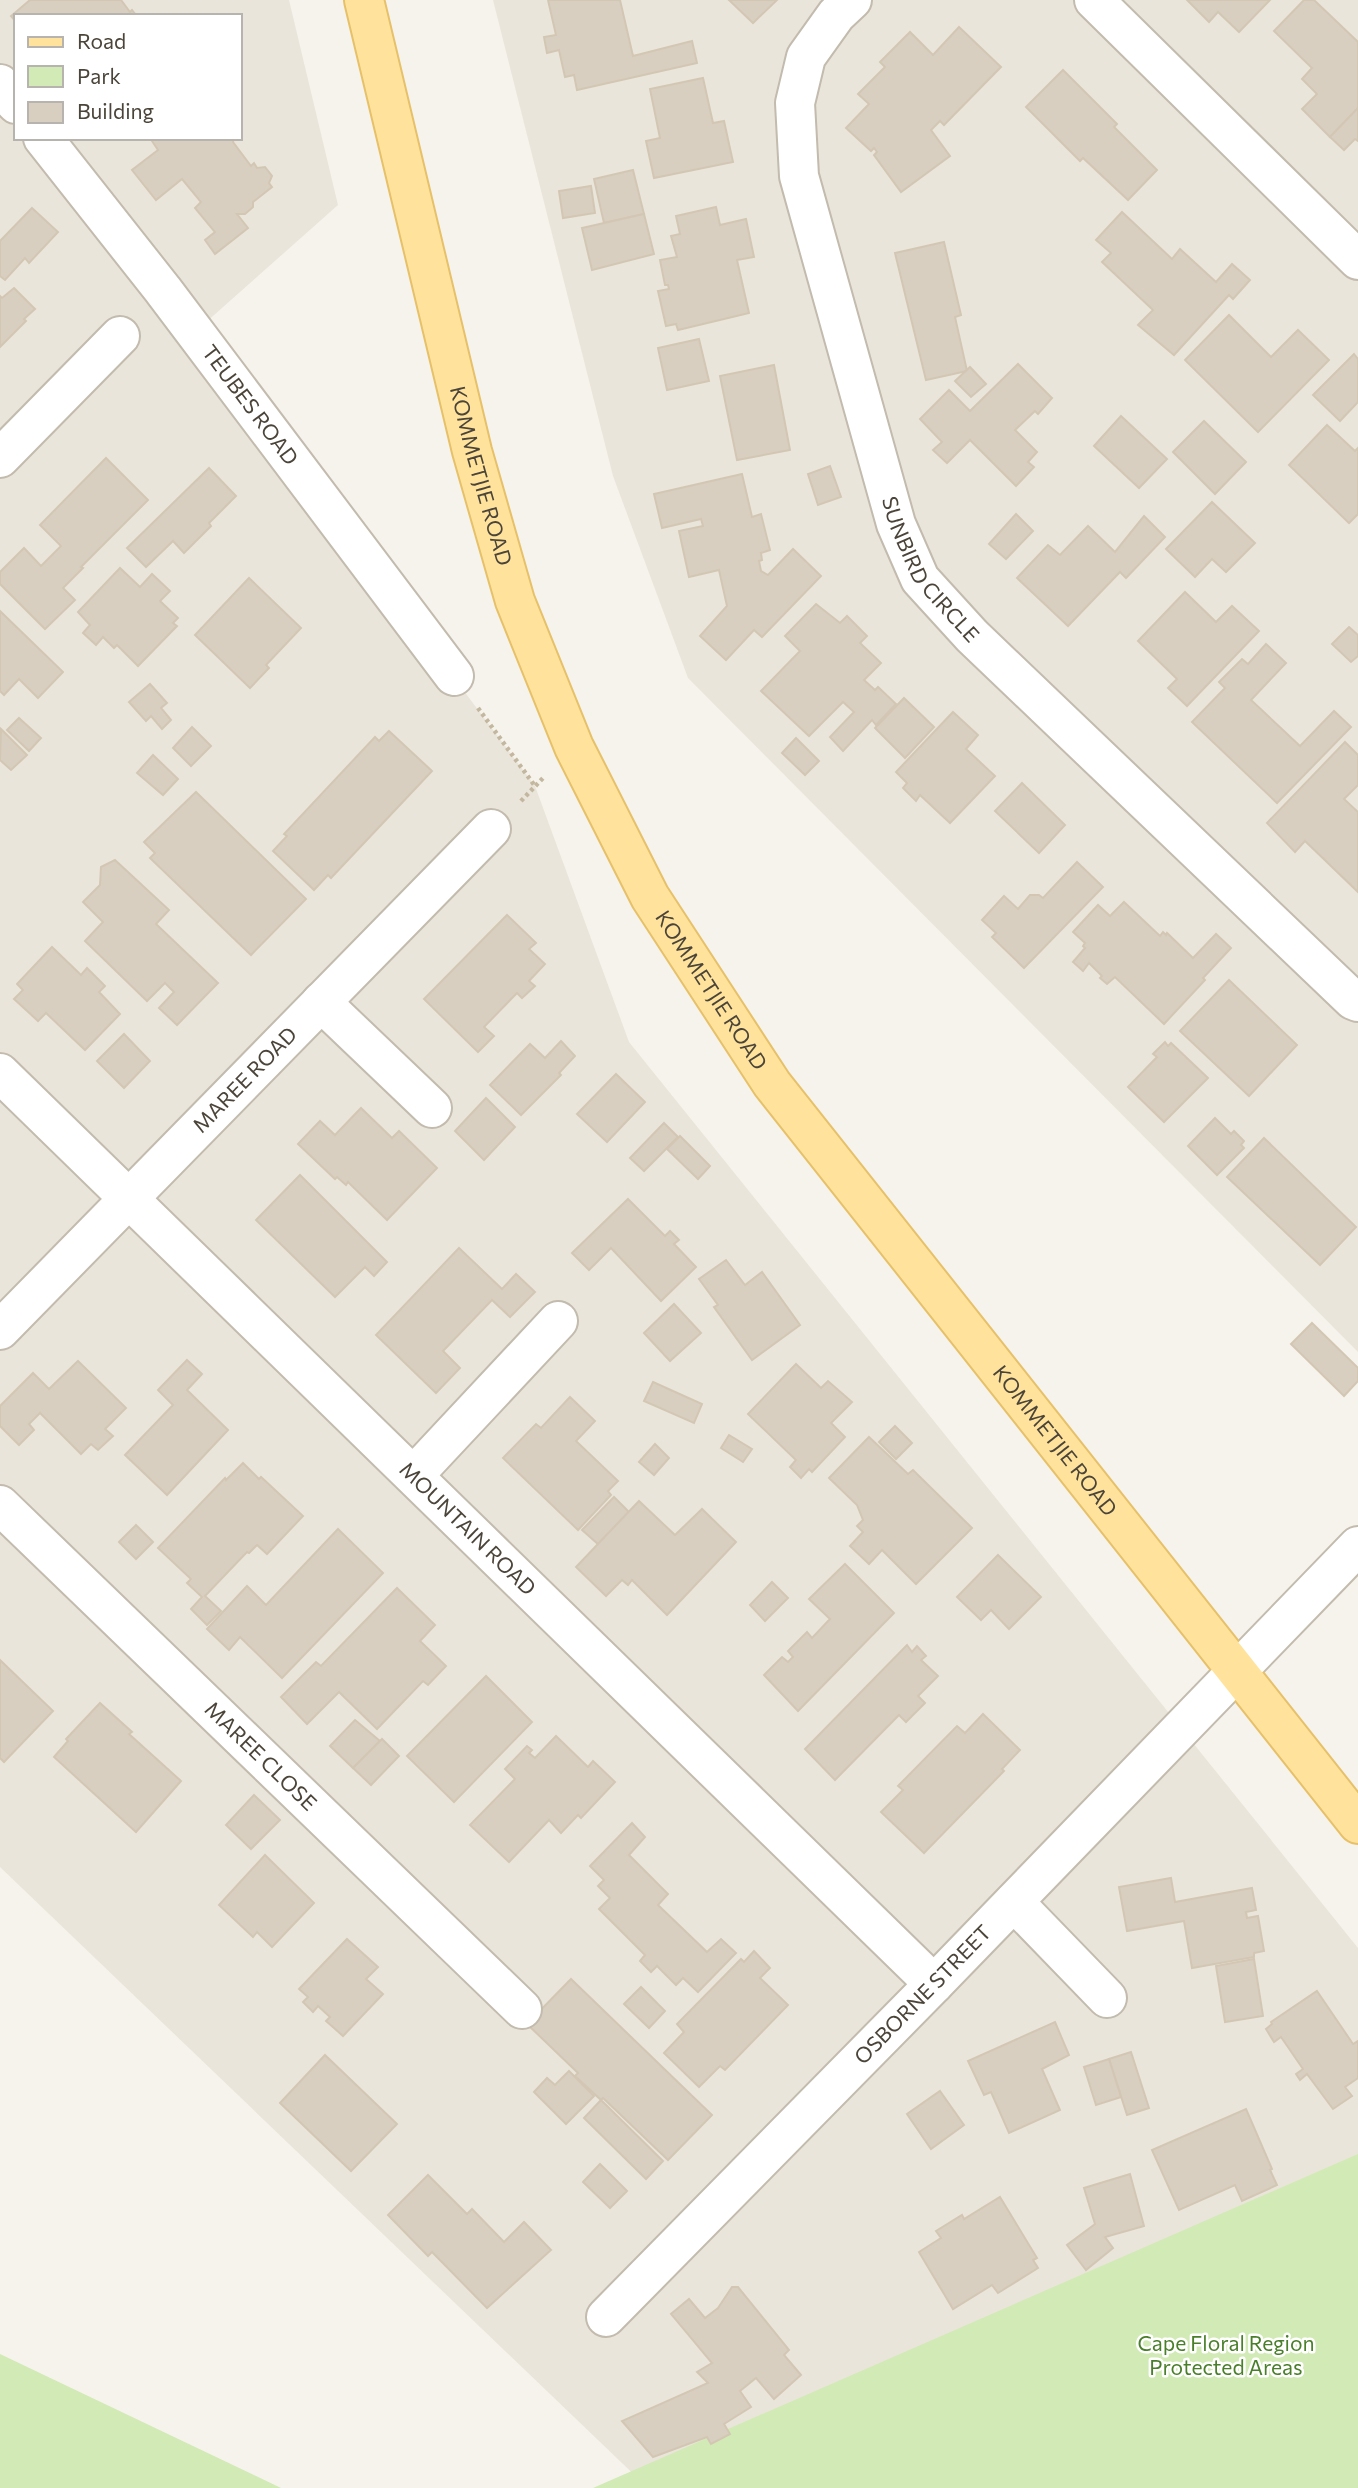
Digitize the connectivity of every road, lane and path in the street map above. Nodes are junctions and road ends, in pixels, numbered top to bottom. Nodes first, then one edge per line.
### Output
1 (364, 0) edge
2 (852, 0) edge
3 (1094, 0) edge
4 (0, 84) edge
5 (14, 102) edge
6 (45, 140) edge
7 (1358, 260) edge
8 (120, 336) dead end
9 (0, 458) edge
10 (454, 676) joint
11 (574, 747) junction
12 (535, 786) junction
13 (491, 829) joint
14 (321, 1002) junction
15 (1358, 1002) edge
16 (0, 1073) edge
17 (432, 1108) dead end
18 (130, 1198) junction
19 (558, 1321) dead end
20 (0, 1331) edge
21 (414, 1475) junction
22 (0, 1505) edge
23 (1358, 1546) edge
24 (1237, 1671) junction
25 (1358, 1824) edge
26 (1014, 1902) junction
27 (934, 1984) junction
28 (1107, 1998) dead end
29 (522, 2010) dead end
30 (606, 2317) dead end

1 - 11 main road, KOMMETJIE ROAD
2 - 15 street, SUNBIRD CIRCLE
3 - 7 street
4 - 5 street
6 - 10 street, TEUBES ROAD
8 - 9 street
10 - 12 path
11 - 12 path
11 - 24 main road, KOMMETJIE ROAD
12 - 13 path
13 - 14 street, MAREE ROAD
14 - 17 street
14 - 18 street, MAREE ROAD
16 - 18 street, MOUNTAIN ROAD
18 - 20 street, MAREE ROAD
18 - 21 street, MOUNTAIN ROAD
19 - 21 street
21 - 27 street, MOUNTAIN ROAD
22 - 29 street, MAREE CLOSE
23 - 24 street, OSBORNE STREET
24 - 25 main road, KOMMETJIE ROAD
24 - 26 street, OSBORNE STREET
26 - 27 street, OSBORNE STREET
26 - 28 street
27 - 30 street, OSBORNE STREET

